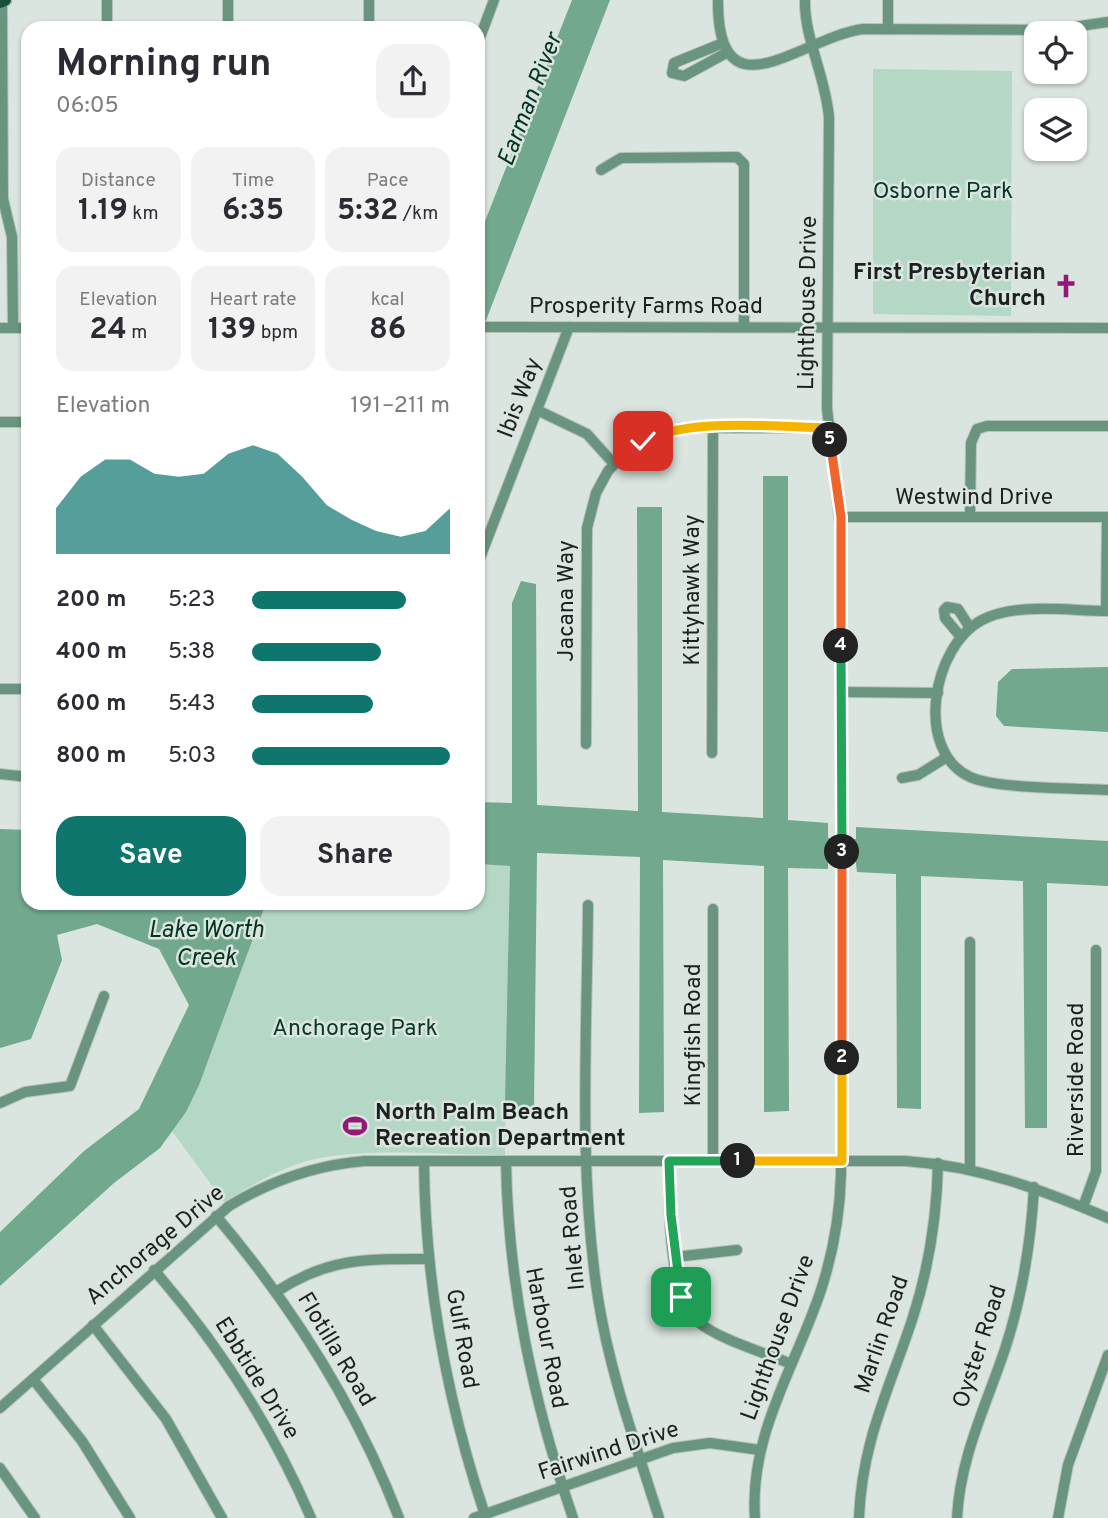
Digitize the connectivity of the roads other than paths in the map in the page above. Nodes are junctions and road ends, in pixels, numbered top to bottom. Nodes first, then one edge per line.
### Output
1 (107, 0) edge
2 (228, 0) edge
3 (369, 0) edge
4 (494, 0) edge
5 (718, 0) edge
6 (805, 0) edge
7 (888, 0) edge
8 (2, 1) edge
9 (107, 21) edge
10 (228, 21) edge
11 (369, 21) edge
12 (1108, 22) edge
13 (485, 24) edge
14 (887, 29) junction
15 (813, 45) junction
16 (726, 48) junction
17 (601, 170) dead end
18 (485, 327) edge
19 (569, 327) junction
20 (744, 327) junction
21 (828, 327) junction
22 (0, 328) edge
23 (13, 328) junction
24 (21, 328) edge
25 (1108, 328) edge
26 (537, 410) junction
27 (0, 422) edge
28 (21, 422) edge
29 (1108, 426) edge
30 (713, 427) junction
31 (829, 428) junction
32 (614, 464) junction
33 (841, 517) junction
34 (970, 517) junction
35 (1107, 517) edge
36 (485, 544) edge
37 (1107, 611) edge
38 (970, 628) junction
39 (960, 636) junction
40 (0, 689) edge
41 (21, 689) edge
42 (841, 692) junction
43 (937, 693) junction
44 (586, 744) dead end
45 (712, 753) dead end
46 (947, 757) junction
47 (1, 775) edge
48 (21, 777) edge
49 (902, 778) dead end
50 (1108, 789) edge
51 (587, 905) dead end
52 (713, 909) dead end
53 (970, 942) dead end
54 (1096, 950) dead end
55 (104, 996) dead end
56 (0, 1103) edge
57 (424, 1161) junction
58 (506, 1161) junction
59 (587, 1161) junction
60 (669, 1161) junction
61 (713, 1161) junction
62 (842, 1161) junction
63 (937, 1163) junction
64 (971, 1168) junction
65 (1034, 1187) junction
66 (1083, 1207) junction
67 (216, 1216) junction
68 (1108, 1218) edge
69 (737, 1250) dead end
70 (675, 1257) junction
71 (429, 1259) junction
72 (154, 1270) junction
73 (276, 1292) junction
74 (93, 1325) junction
75 (1108, 1355) edge
76 (791, 1364) junction
77 (33, 1379) junction
78 (0, 1408) edge
79 (760, 1450) junction
80 (639, 1460) junction
81 (0, 1468) edge
82 (562, 1487) junction
83 (486, 1516) edge
84 (36, 1518) edge
85 (130, 1518) edge
86 (222, 1518) edge
87 (311, 1518) edge
88 (399, 1518) edge
89 (474, 1518) edge
90 (573, 1518) edge
91 (659, 1518) edge
92 (755, 1518) edge
93 (859, 1518) edge
94 (957, 1518) edge
95 (1058, 1518) edge

1 - 9 street
2 - 10 street
3 - 11 street
4 - 13 street
5 - 16 street
6 - 15 street, Lighthouse Drive
7 - 14 street
8 - 23 street
12 - 14 street
14 - 15 street
15 - 16 street
15 - 21 street, Lighthouse Drive
16 - 16 street
17 - 20 street
18 - 19 street, Prosperity Farms Road
19 - 20 street, Prosperity Farms Road
19 - 26 street, Ibis Way
20 - 21 street, Prosperity Farms Road
21 - 25 street, Prosperity Farms Road
21 - 31 street, Lighthouse Drive
22 - 23 street
23 - 24 street
26 - 32 street
26 - 36 street, Ibis Way
27 - 28 street
29 - 34 street
30 - 31 street
30 - 32 street
30 - 45 street, Kittyhawk Way
31 - 33 street, Lighthouse Drive
32 - 44 street, Jacana Way
33 - 34 street, Westwind Drive
33 - 42 street, Lighthouse Drive
34 - 35 street, Westwind Drive
35 - 37 street
37 - 38 street
38 - 39 street
38 - 39 street
39 - 43 street
40 - 41 street
42 - 43 street
42 - 62 street, Lighthouse Drive
43 - 46 street
46 - 49 street
46 - 50 street
47 - 48 street
51 - 59 street, Inlet Road
52 - 61 street, Kingfish Road
53 - 64 street
54 - 66 street, Riverside Road
55 - 56 street
57 - 58 street, Anchorage Drive
57 - 67 street, Anchorage Drive
57 - 71 street, Gulf Road
58 - 59 street, Anchorage Drive
58 - 82 street, Harbour Road
59 - 60 street, Anchorage Drive
59 - 80 street, Inlet Road
60 - 61 street, Anchorage Drive
60 - 70 street
61 - 62 street, Anchorage Drive
62 - 63 street, Anchorage Drive
62 - 76 street, Lighthouse Drive
63 - 64 street, Anchorage Drive
63 - 93 street, Marlin Road
64 - 65 street, Anchorage Drive
65 - 66 street, Anchorage Drive
65 - 94 street, Oyster Road
66 - 68 street, Anchorage Drive
67 - 72 street, Anchorage Drive
67 - 73 street, Flotilla Road
69 - 70 street
70 - 76 street
71 - 73 street
71 - 83 street, Gulf Road
72 - 74 street, Anchorage Drive
72 - 87 street, Ebbtide Drive
73 - 88 street, Flotilla Road
74 - 77 street, Anchorage Drive
74 - 86 street
75 - 95 street
76 - 79 street, Lighthouse Drive
77 - 78 street, Anchorage Drive
77 - 85 street
79 - 80 street, Fairwind Drive
79 - 92 street, Lighthouse Drive
80 - 82 street, Fairwind Drive
80 - 91 street, Inlet Road
81 - 84 street
82 - 83 street, Fairwind Drive
82 - 90 street, Harbour Road
83 - 89 street, Fairwind Drive

